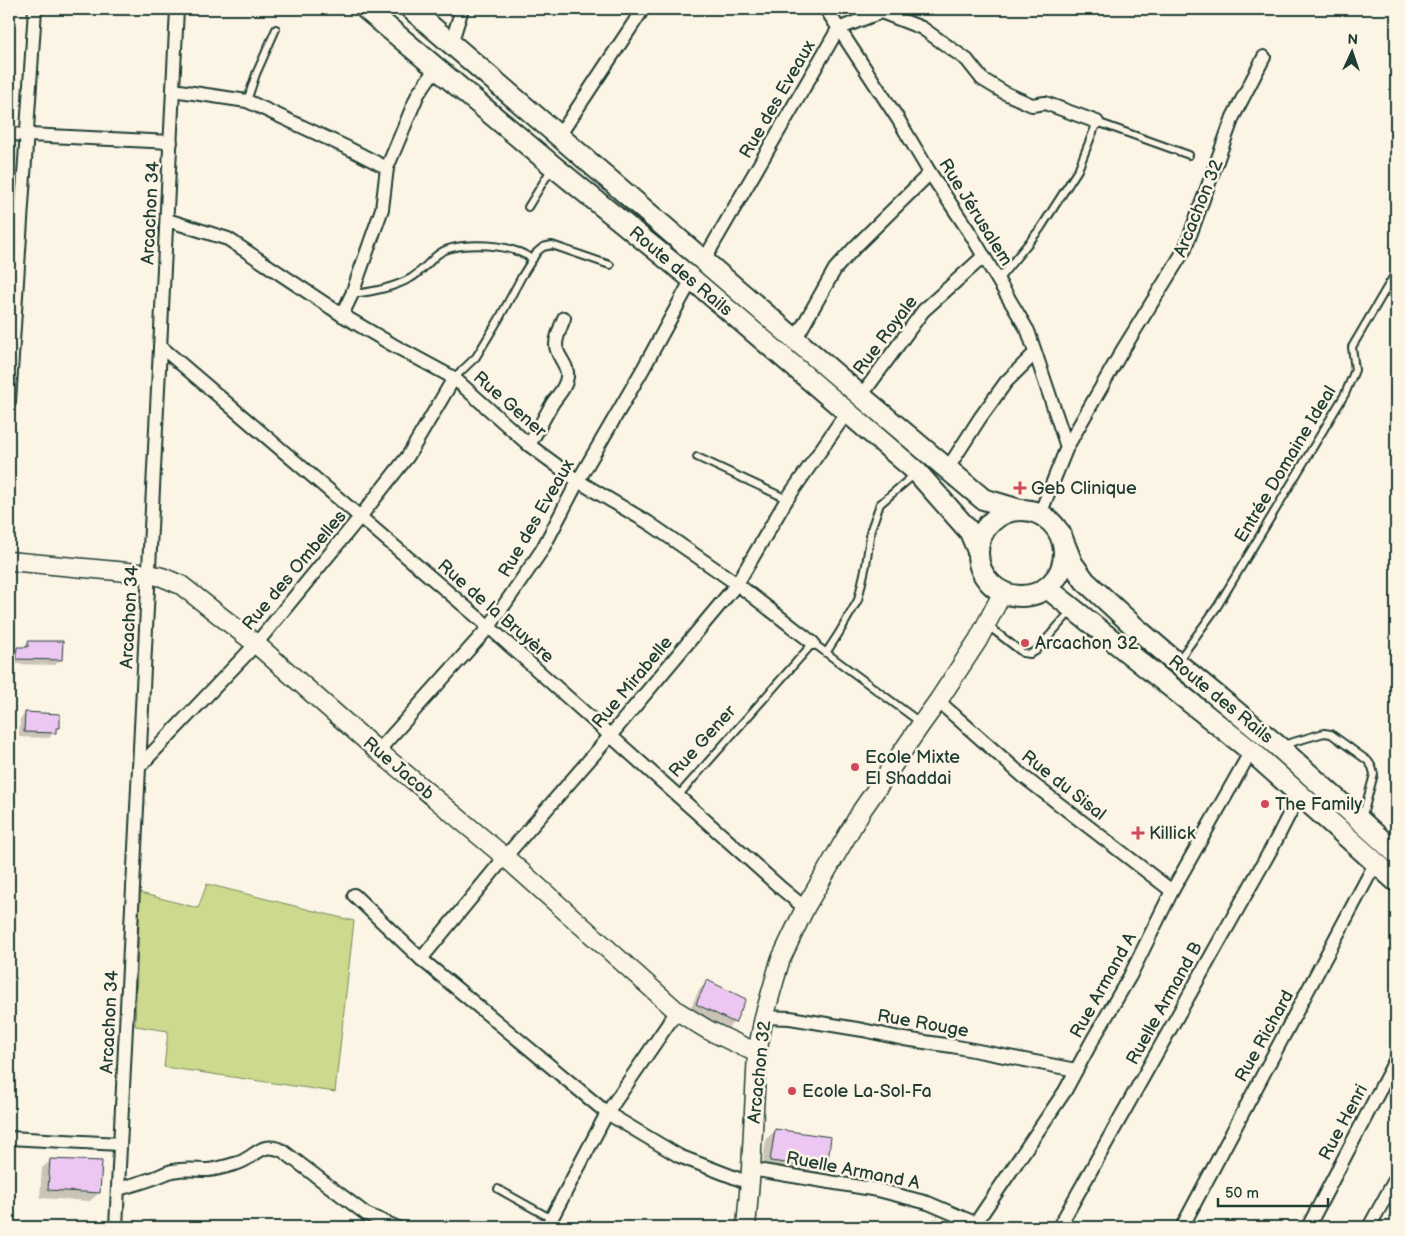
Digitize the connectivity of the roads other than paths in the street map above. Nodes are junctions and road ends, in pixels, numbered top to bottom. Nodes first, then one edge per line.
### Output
1 (35, 9) edge
2 (177, 9) edge
3 (366, 9) edge
4 (411, 9) edge
5 (462, 9) edge
6 (643, 9) edge
7 (826, 9) edge
8 (276, 29) dead end
9 (838, 29) junction
10 (451, 44) junction
11 (1264, 57) dead end
12 (436, 68) junction
13 (173, 90) junction
14 (248, 101) junction
15 (1097, 122) junction
16 (9, 134) edge
17 (27, 134) junction
18 (559, 136) junction
19 (171, 142) junction
20 (1189, 154) dead end
21 (553, 166) junction
22 (387, 168) junction
23 (930, 173) junction
24 (528, 207) dead end
25 (167, 220) junction
26 (984, 256) junction
27 (533, 259) junction
28 (704, 260) junction
29 (610, 265) dead end
30 (1396, 272) edge
31 (692, 279) junction
32 (998, 280) junction
33 (352, 294) junction
34 (342, 315) junction
35 (564, 318) dead end
36 (795, 340) junction
37 (160, 346) junction
38 (1035, 354) junction
39 (454, 378) junction
40 (861, 396) junction
41 (9, 402) edge
42 (847, 412) junction
43 (529, 446) junction
44 (1067, 447) junction
45 (697, 457) dead end
46 (948, 468) junction
47 (917, 472) junction
48 (578, 481) junction
49 (787, 499) junction
50 (1020, 510) junction
51 (1040, 514) junction
52 (360, 517) junction
53 (1060, 533) junction
54 (978, 551) junction
55 (9, 561) edge
56 (149, 574) junction
57 (737, 584) junction
58 (1047, 588) junction
59 (1003, 592) junction
60 (1073, 609) junction
61 (986, 624) junction
62 (490, 627) junction
63 (813, 643) junction
64 (256, 644) junction
65 (826, 653) junction
66 (1177, 663) junction
67 (938, 701) junction
68 (922, 723) junction
69 (610, 736) junction
70 (1279, 747) junction
71 (378, 751) junction
72 (1251, 752) junction
73 (139, 767) junction
74 (1299, 795) junction
75 (678, 796) junction
76 (1362, 822) junction
77 (1396, 853) edge
78 (504, 857) junction
79 (1376, 862) junction
80 (1396, 881) edge
81 (1172, 891) junction
82 (354, 896) dead end
83 (805, 908) junction
84 (421, 959) junction
85 (677, 1011) junction
86 (764, 1017) junction
87 (757, 1052) junction
88 (1396, 1059) edge
89 (1076, 1070) junction
90 (607, 1112) junction
91 (9, 1138) edge
92 (120, 1144) junction
93 (750, 1176) junction
94 (1396, 1178) edge
95 (118, 1188) junction
96 (498, 1189) dead end
97 (549, 1223) edge
98 (974, 1225) edge
99 (116, 1227) edge
100 (396, 1227) edge
101 (746, 1227) edge
102 (750, 1227) edge
103 (1059, 1227) edge
104 (1182, 1227) edge
105 (1308, 1227) edge
106 (1369, 1227) edge

1 - 17 street
2 - 13 street, Arcachon 34
3 - 12 main road, Route des Rails
4 - 10 main road, Route des Rails
5 - 10 street
6 - 18 street
7 - 9 street, Rue Jérusalem
8 - 14 lane
9 - 15 street
9 - 23 street, Rue Jérusalem
9 - 28 street, Rue des Eveaux
10 - 18 main road, Route des Rails
11 - 44 street, Arcachon 32
12 - 21 main road, Route des Rails
12 - 22 street
13 - 14 street
13 - 19 street, Arcachon 34
14 - 22 street
15 - 20 lane
15 - 32 lane
16 - 17 street
17 - 19 street
17 - 41 street
18 - 28 main road, Route des Rails
19 - 25 street, Arcachon 34
21 - 24 lane
21 - 31 main road, Route des Rails
22 - 33 street
23 - 26 street, Rue Jérusalem
23 - 36 street
25 - 34 street, Rue Gener
25 - 37 street, Arcachon 34
26 - 32 street, Rue Jérusalem
26 - 40 street, Rue Royale
27 - 29 lane
27 - 33 lane
27 - 39 lane
28 - 36 main road, Route des Rails
30 - 66 lane, Entrée Domaine Ideal
31 - 42 main road, Route des Rails
31 - 48 street, Rue des Eveaux
32 - 38 street, Rue Jérusalem
33 - 34 street
34 - 39 street, Rue Gener
35 - 43 street
36 - 40 main road, Route des Rails
37 - 52 street, Rue de la Bruyère
37 - 56 street, Arcachon 34
38 - 44 street, Rue Jérusalem
38 - 46 street
39 - 43 street, Rue Gener
39 - 52 street, Rue des Ombelles
40 - 46 main road, Route des Rails
42 - 47 main road, Route des Rails
42 - 49 street, Rue Mirabelle
43 - 48 street, Rue Gener
44 - 51 street, Arcachon 32
45 - 49 lane
46 - 50 main road, Route des Rails
47 - 54 main road, Route des Rails
47 - 65 lane
48 - 57 street, Rue Gener
48 - 62 street, Rue des Eveaux
49 - 57 street, Rue Mirabelle
50 - 51 main road
50 - 54 main road
51 - 53 main road
52 - 62 street, Rue de la Bruyère
52 - 64 street, Rue des Ombelles
53 - 58 main road
53 - 66 main road, Route des Rails
54 - 59 main road
55 - 56 street, Rue Jacob
56 - 64 street, Rue Jacob
56 - 73 street, Arcachon 34
57 - 63 street, Rue Gener
57 - 69 street, Rue Mirabelle
58 - 59 main road
58 - 60 main road, Route des Rails
59 - 61 street, Arcachon 32
60 - 61 lane
60 - 72 main road, Route des Rails
61 - 67 street, Arcachon 32
62 - 69 street, Rue de la Bruyère
62 - 71 street, Rue des Eveaux
63 - 65 lane, Rue Gener
63 - 75 lane, Rue Gener
64 - 71 street, Rue Jacob
64 - 73 street, Rue des Ombelles
65 - 68 lane, Rue Gener
66 - 70 main road, Route des Rails
67 - 68 street, Arcachon 32
67 - 81 street, Rue du Sisal
68 - 83 street, Arcachon 32
69 - 75 street, Rue de la Bruyère
69 - 78 street, Rue Mirabelle
70 - 76 main road, Route des Rails
70 - 76 lane
71 - 78 street, Rue Jacob
72 - 74 main road, Route des Rails
72 - 81 street, Rue Armand A
73 - 92 street, Arcachon 34
74 - 79 main road, Route des Rails
74 - 103 street, Ruelle Armand B
75 - 83 street, Rue de la Bruyère
76 - 77 main road, Route des Rails
78 - 84 street, Rue Mirabelle
78 - 85 street, Rue Jacob
79 - 80 main road, Route des Rails
79 - 104 street, Rue Richard
81 - 89 street, Rue Armand A
82 - 84 street
83 - 86 street, Arcachon 32
84 - 90 street
85 - 87 street, Rue Jacob
85 - 90 street
86 - 87 street, Arcachon 32
86 - 89 street, Rue Rouge
87 - 93 street, Arcachon 32
88 - 105 street, Rue Henri
89 - 98 street, Rue Armand A
90 - 93 street
90 - 97 street
91 - 92 street
92 - 95 street, Arcachon 34
93 - 98 street, Ruelle Armand A
93 - 101 street, Arcachon 32
94 - 106 street
95 - 99 street, Arcachon 34
95 - 100 street
96 - 97 lane
101 - 102 lane

